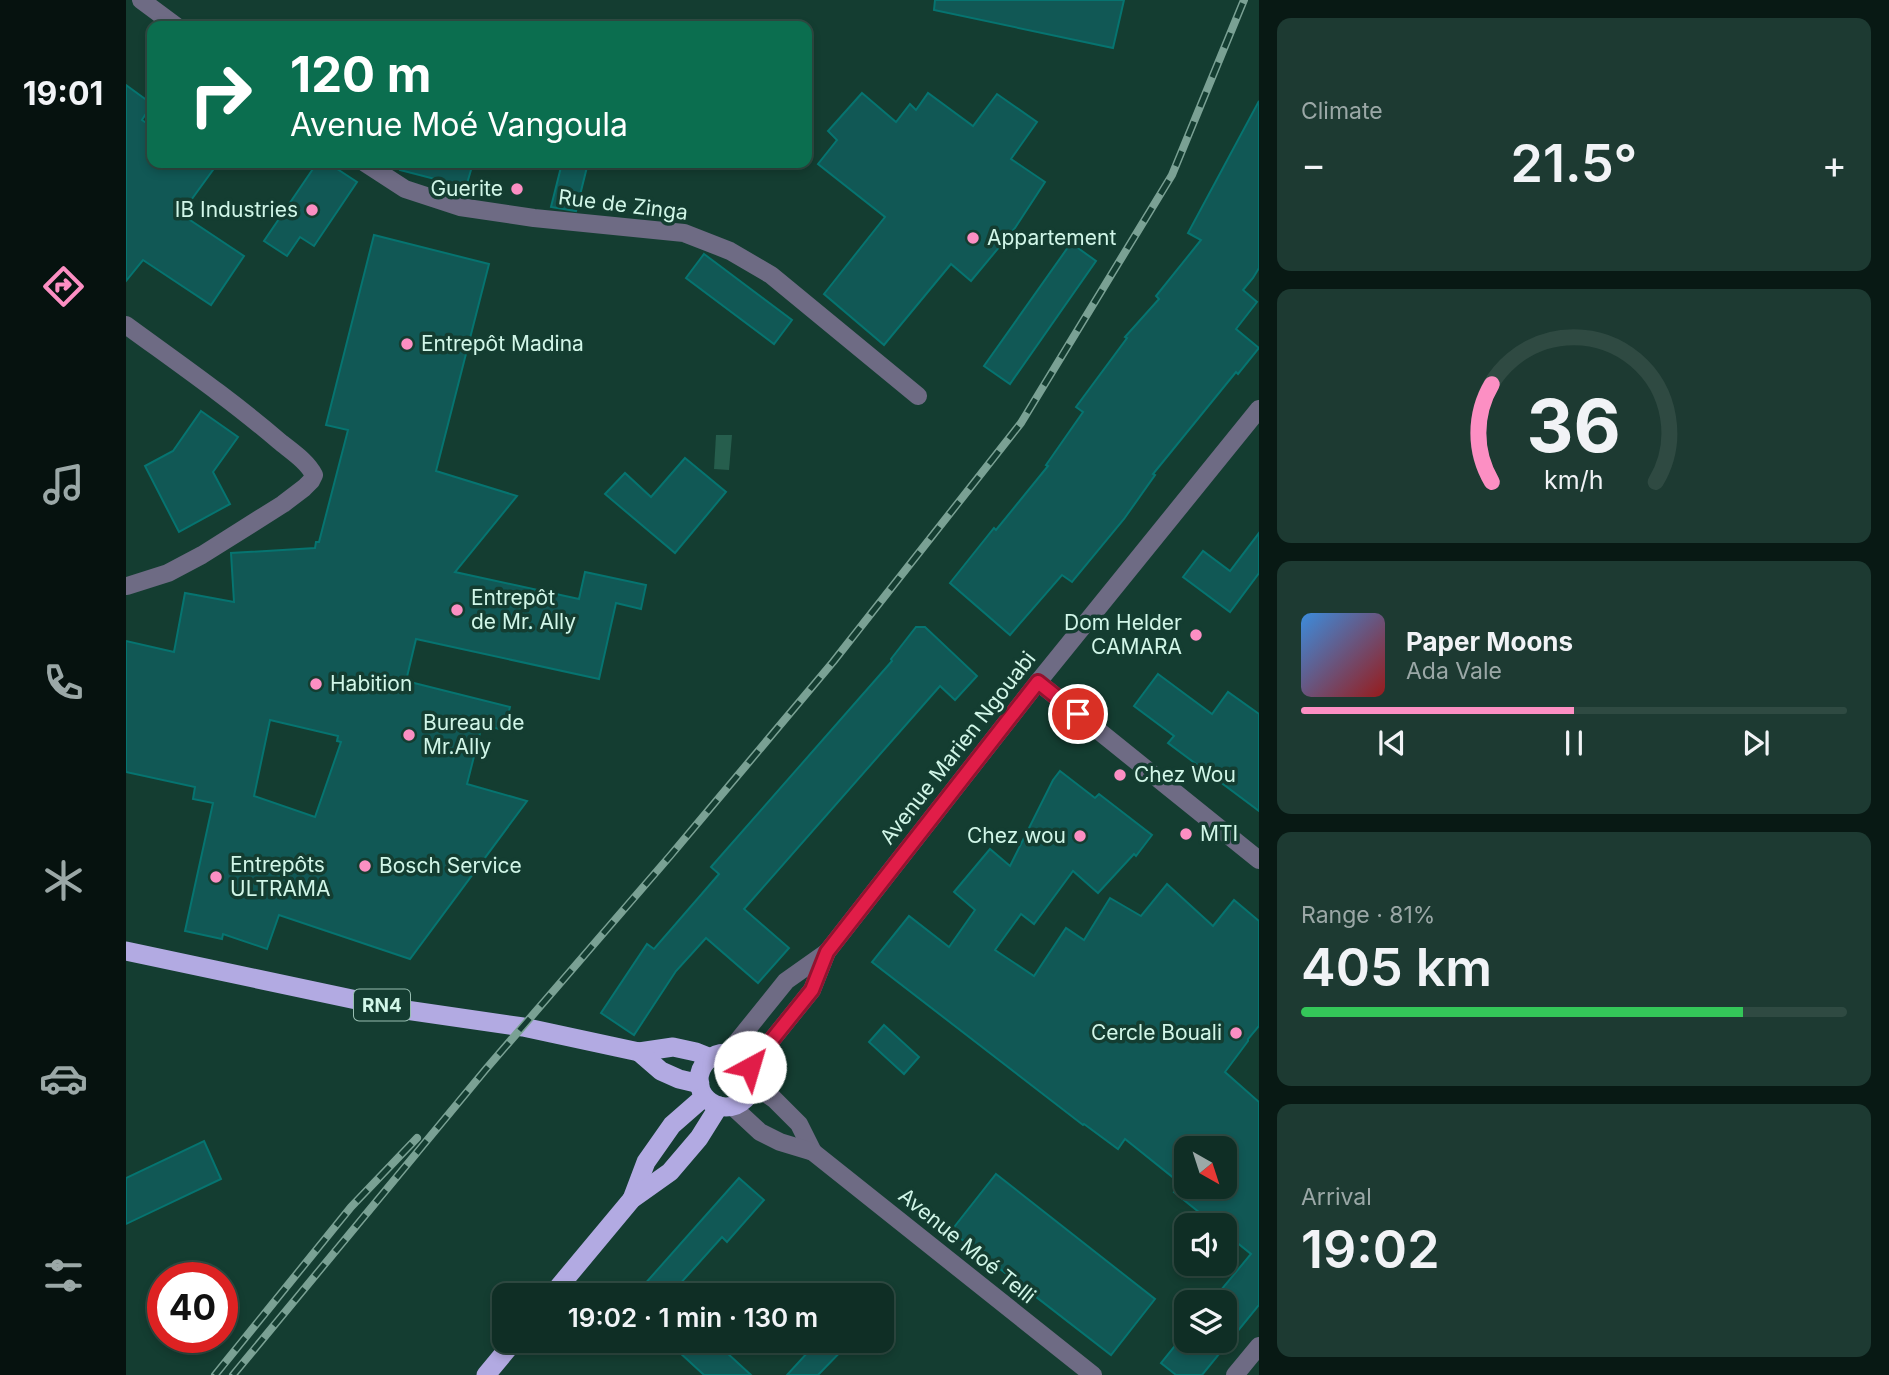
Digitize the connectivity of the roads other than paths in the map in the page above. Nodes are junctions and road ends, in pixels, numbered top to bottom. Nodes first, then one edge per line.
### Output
1 (141, 0) edge
2 (169, 21) edge
3 (373, 168) edge
4 (126, 325) edge
5 (918, 396) dead end
6 (1259, 409) edge
7 (127, 586) edge
8 (1038, 682) junction
9 (1259, 860) edge
10 (126, 951) edge
11 (827, 952) junction
12 (639, 1052) junction
13 (720, 1055) junction
14 (751, 1076) junction
15 (714, 1098) junction
16 (813, 1152) junction
17 (632, 1199) junction
18 (562, 1283) edge
19 (1259, 1346) edge
20 (504, 1353) edge
21 (486, 1375) edge
22 (1093, 1375) edge
23 (1235, 1375) edge

1 - 2 street
3 - 5 street, Rue de Zinga
4 - 7 street
6 - 8 street, Avenue Marien Ngouabi
8 - 9 street
8 - 11 street, Avenue Marien Ngouabi
10 - 12 highway, RN4
11 - 13 street, Avenue Marien Ngouabi
11 - 14 street, Avenue Marien Ngouabi
12 - 13 highway, RN4
12 - 15 highway, RN4
13 - 14 highway, RN4
13 - 15 highway
14 - 15 highway
14 - 16 street, Avenue Moé Telli
15 - 16 street, Avenue Moé Telli
15 - 17 highway
15 - 17 highway
16 - 22 street, Avenue Moé Telli
17 - 18 highway
19 - 23 street
20 - 21 highway

